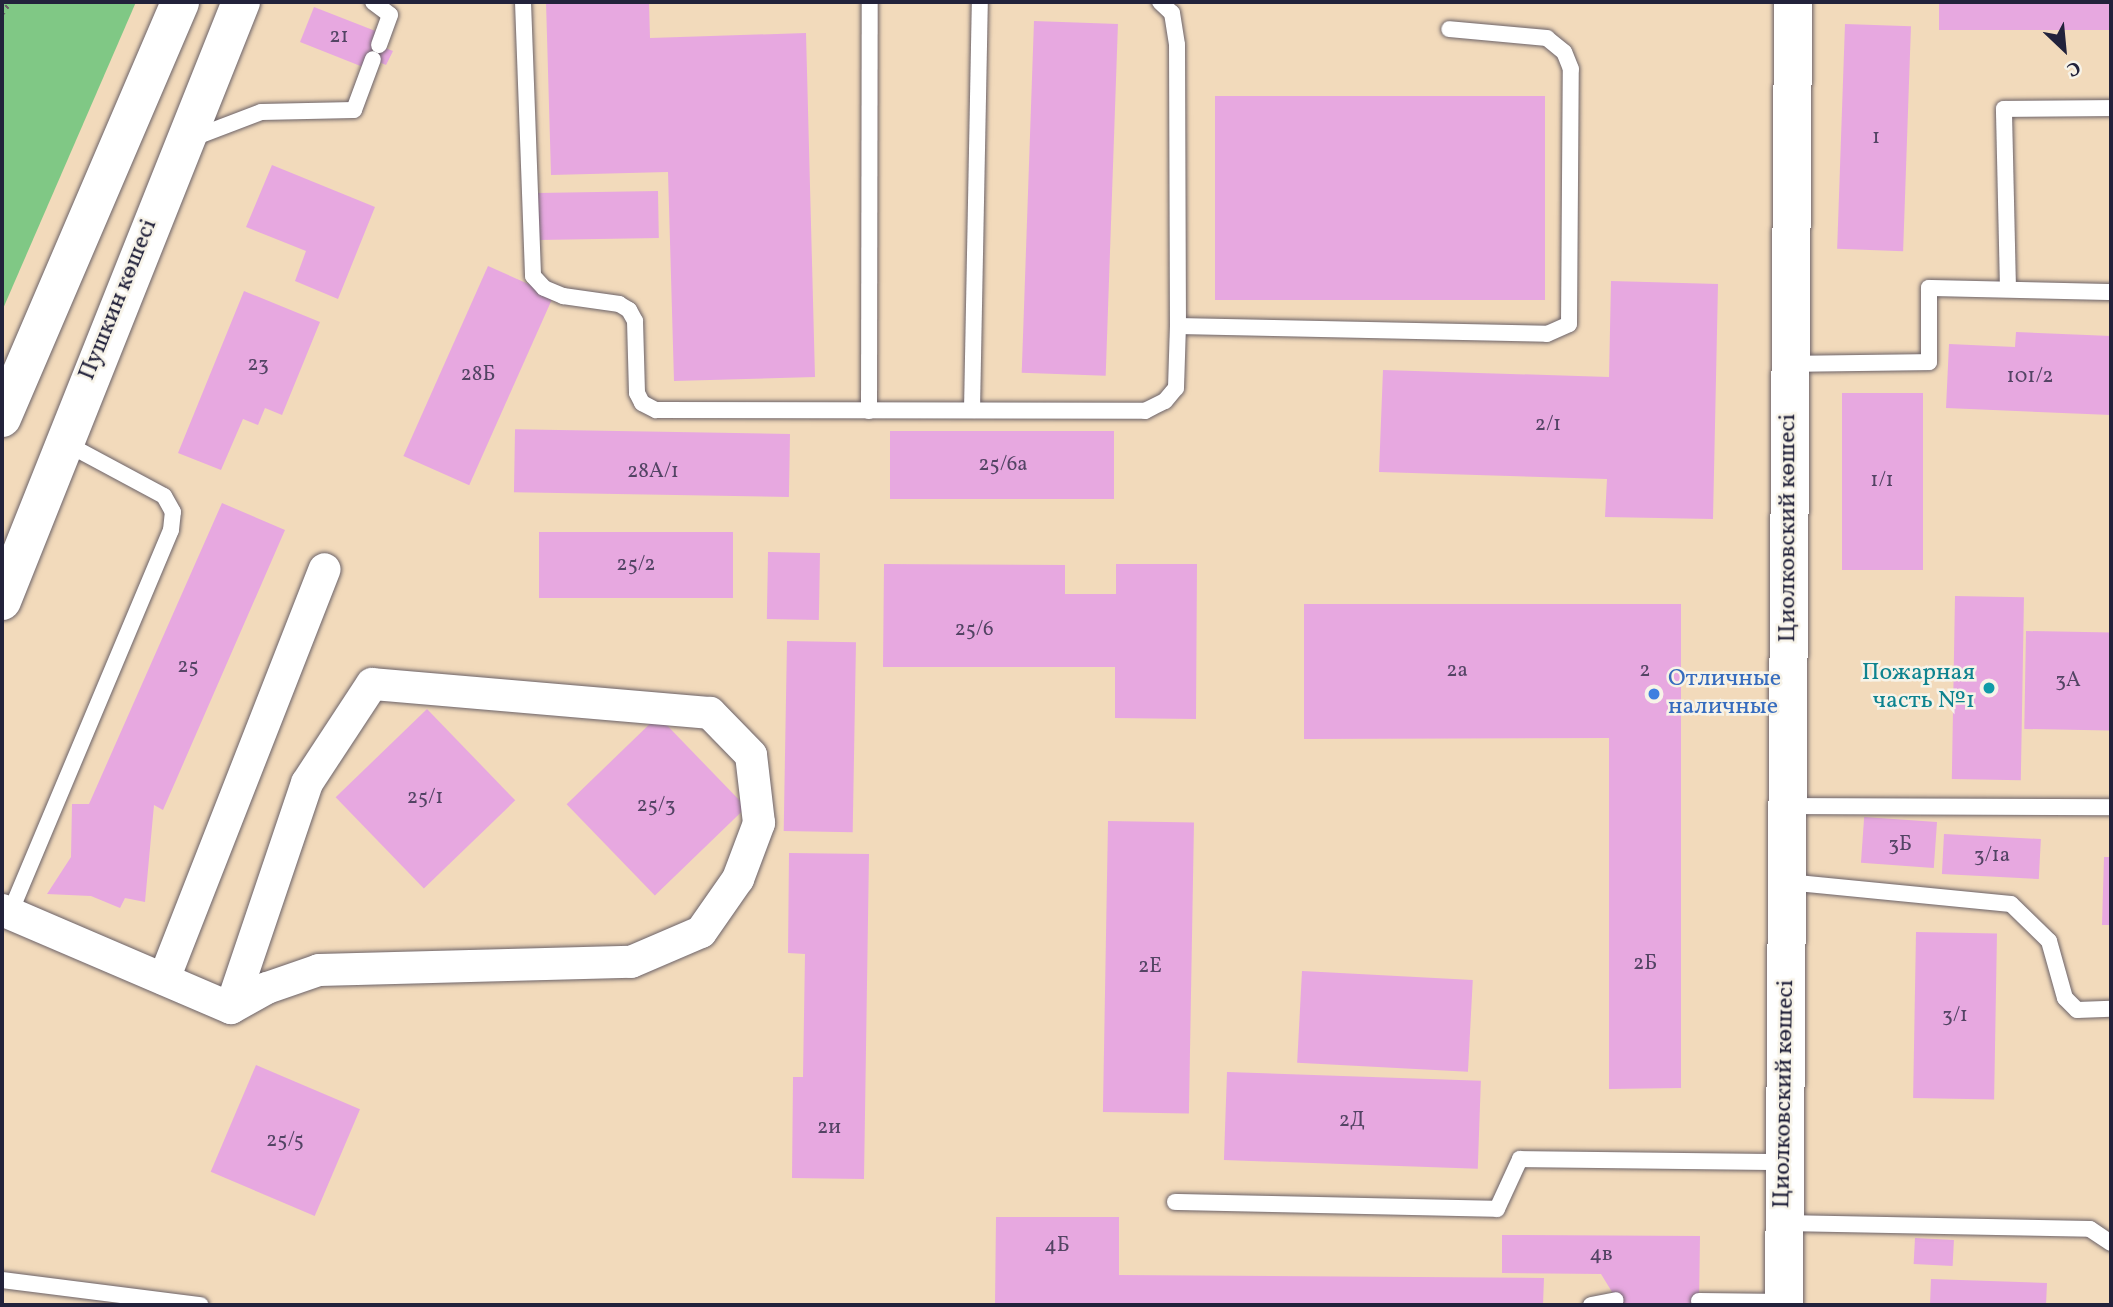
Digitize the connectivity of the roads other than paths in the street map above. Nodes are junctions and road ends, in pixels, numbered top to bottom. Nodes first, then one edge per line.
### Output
1 (180, 2) edge
2 (242, 2) edge
3 (373, 2) edge
4 (523, 2) edge
5 (870, 2) edge
6 (979, 2) edge
7 (1160, 2) edge
8 (1793, 2) edge
9 (1449, 29) dead end
10 (2111, 108) edge
11 (184, 142) junction
12 (2008, 289) junction
13 (2111, 292) edge
14 (1178, 326) junction
15 (1790, 364) junction
16 (972, 410) junction
17 (869, 411) junction
18 (2, 418) edge
19 (62, 441) junction
20 (325, 569) dead end
21 (2, 601) edge
22 (1787, 806) junction
23 (2111, 807) edge
24 (1787, 882) junction
25 (6, 912) edge
26 (164, 979) junction
27 (232, 1008) junction
28 (2111, 1009) edge
29 (1784, 1162) junction
30 (1175, 1202) dead end
31 (1784, 1223) junction
32 (2111, 1243) edge
33 (2, 1280) edge
34 (1616, 1300) dead end
35 (1699, 1301) dead end
36 (1784, 1304) edge
37 (200, 1305) edge
38 (1591, 1305) edge

1 - 18 street
2 - 11 street, Пушкин көшесі
3 - 11 lane
4 - 17 lane
5 - 17 lane
6 - 16 lane
7 - 14 lane
8 - 15 street, Циолковский көшесі
9 - 14 lane
10 - 12 lane
11 - 19 street, Пушкин көшесі
12 - 13 lane
12 - 15 lane
14 - 16 lane
15 - 22 street, Циолковский көшесі
16 - 17 lane
19 - 21 street, Пушкин көшесі
19 - 25 lane
20 - 26 street
22 - 23 lane
22 - 24 street, Циолковский көшесі
24 - 28 lane
24 - 29 street, Циолковский көшесі
25 - 26 street
26 - 27 street
27 - 27 street
29 - 30 lane
29 - 31 street, Циолковский көшесі
31 - 32 lane
31 - 36 street, Циолковский көшесі
33 - 37 lane
34 - 38 lane
35 - 36 lane

